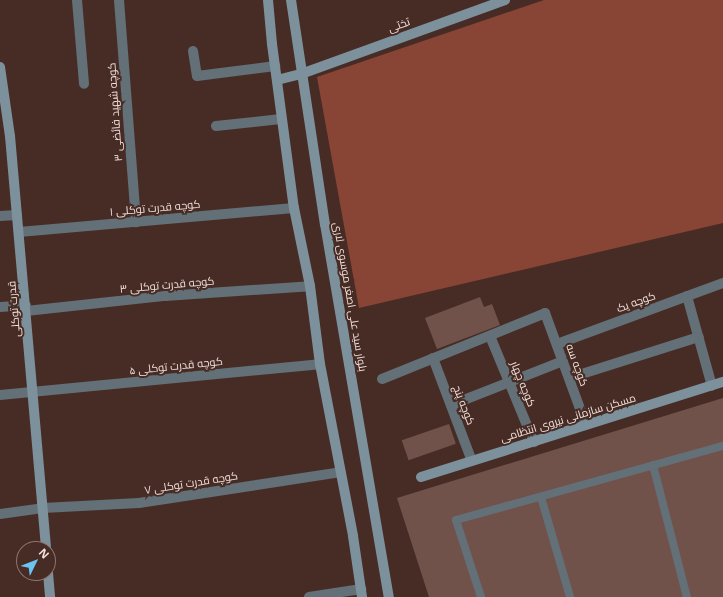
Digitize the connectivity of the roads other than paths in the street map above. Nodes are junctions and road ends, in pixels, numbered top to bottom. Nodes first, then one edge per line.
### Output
1 (77, 0) edge
2 (119, 0) edge
3 (268, 0) edge
4 (291, 0) edge
5 (505, 0) edge
6 (494, 2) edge
7 (193, 51) dead end
8 (0, 66) edge
9 (275, 66) junction
10 (301, 74) junction
11 (277, 80) junction
12 (84, 84) dead end
13 (282, 119) junction
14 (216, 126) dead end
15 (294, 208) junction
16 (17, 215) junction
17 (0, 216) edge
18 (136, 222) junction
19 (19, 232) junction
20 (723, 283) edge
21 (310, 286) junction
22 (687, 296) junction
23 (0, 307) edge
24 (26, 308) junction
25 (490, 336) junction
26 (698, 337) junction
27 (557, 344) junction
28 (433, 358) junction
29 (563, 361) junction
30 (320, 364) junction
31 (569, 378) junction
32 (382, 379) dead end
33 (509, 382) junction
34 (723, 382) edge
35 (712, 386) junction
36 (33, 392) junction
37 (0, 395) edge
38 (451, 406) junction
39 (586, 425) junction
40 (534, 442) junction
41 (723, 446) edge
42 (472, 461) junction
43 (654, 465) junction
44 (341, 472) junction
45 (420, 477) dead end
46 (541, 496) junction
47 (43, 508) junction
48 (0, 514) edge
49 (45, 541) edge
50 (49, 581) edge
51 (362, 593) edge
52 (50, 597) edge
53 (309, 597) edge
54 (389, 597) edge
55 (482, 597) edge
56 (570, 597) edge
57 (687, 597) edge

1 - 12 street
2 - 18 street, کوچه شهید فائضی ۳
3 - 9 main road
4 - 10 main road, بلوار سید علی اصغر موسوی لاری
5 - 6 main road, تختی
6 - 10 main road, تختی
7 - 9 street
8 - 16 main road, قدرت توکلی
9 - 11 main road
10 - 11 main road, تختی
10 - 54 main road, بلوار سید علی اصغر موسوی لاری
11 - 13 main road
13 - 14 street
13 - 15 main road
15 - 18 street, کوچه قدرت توکلی ۱
15 - 21 main road
16 - 17 street
16 - 19 main road, قدرت توکلی
18 - 19 street, کوچه قدرت توکلی ۱
19 - 24 main road, قدرت توکلی
20 - 22 street, کوچه یک
21 - 24 street, کوچه قدرت توکلی ۳
21 - 30 main road
22 - 26 street
22 - 27 street, کوچه یک
23 - 24 street, کوچه قدرت توکلی ۳
24 - 36 main road, قدرت توکلی
25 - 27 street, کوچه سه
25 - 28 street
25 - 33 street, کوچه چهار
26 - 31 street
26 - 35 street
27 - 29 street, کوچه سه
28 - 32 street
28 - 38 street, کوچه پنج
29 - 31 street, کوچه سه
29 - 33 street
30 - 36 street, کوچه قدرت توکلی ۵
30 - 44 main road
31 - 39 street, کوچه سه
33 - 38 street
33 - 40 street, کوچه چهار
34 - 35 main road, مسکن سازمانی نیروی انتظامی
35 - 39 main road, مسکن سازمانی نیروی انتظامی
36 - 37 street, کوچه قدرت توکلی ۵
36 - 47 main road, قدرت توکلی
38 - 42 street, کوچه پنج
39 - 40 main road, مسکن سازمانی نیروی انتظامی
40 - 42 main road, مسکن سازمانی نیروی انتظامی
41 - 43 lane
42 - 45 main road, مسکن سازمانی نیروی انتظامی
43 - 46 lane
43 - 57 lane
44 - 47 street, کوچه قدرت توکلی ۷
44 - 51 main road
46 - 55 lane
46 - 56 lane
47 - 48 street, کوچه قدرت توکلی ۷
47 - 49 main road, قدرت توکلی
50 - 52 main road
51 - 53 street

